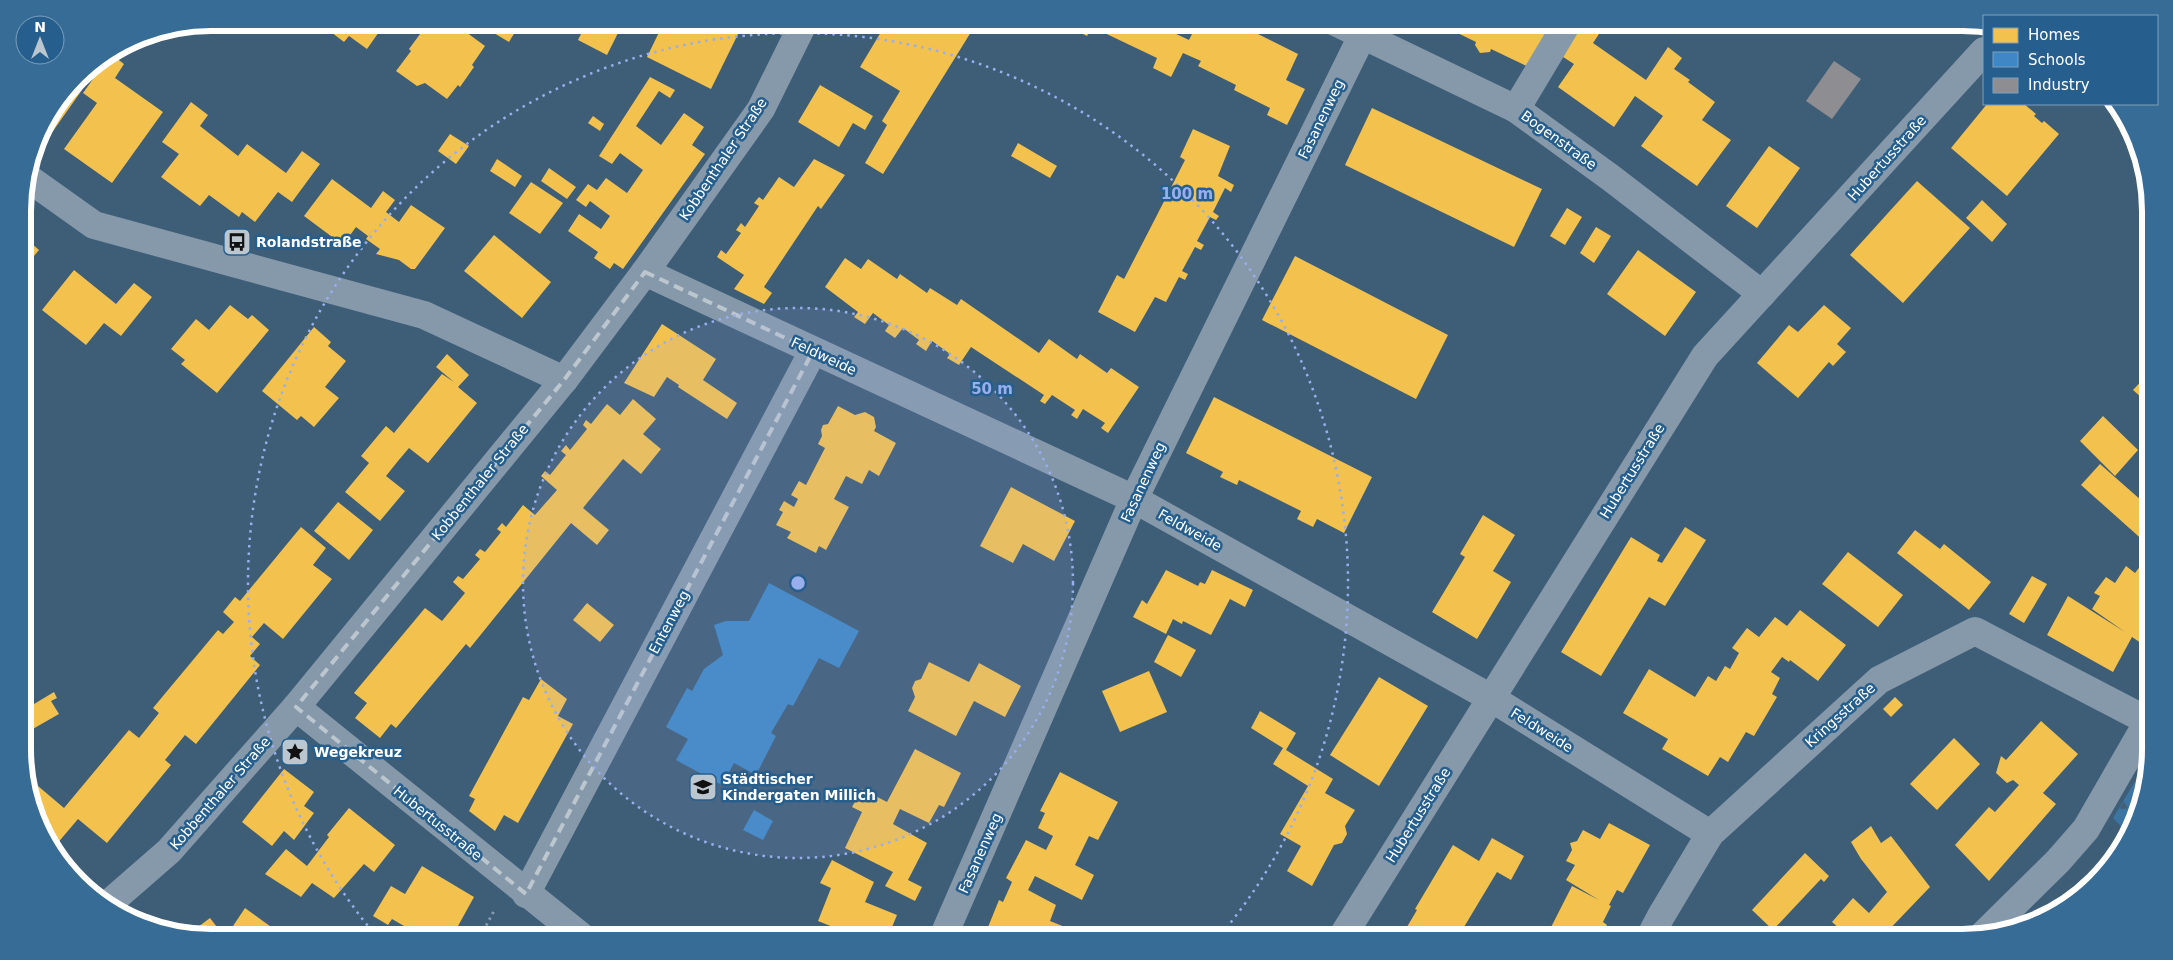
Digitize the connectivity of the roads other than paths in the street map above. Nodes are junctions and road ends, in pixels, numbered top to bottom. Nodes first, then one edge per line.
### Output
1 (800, 31) edge
2 (1352, 31) edge
3 (1563, 31) edge
4 (1362, 36) junction
5 (1983, 52) edge
6 (1516, 108) junction
7 (34, 182) edge
8 (645, 272) junction
9 (1762, 294) junction
10 (813, 351) junction
11 (564, 380) junction
12 (1134, 499) junction
13 (1491, 698) junction
14 (296, 707) junction
15 (2142, 716) edge
16 (2142, 732) edge
17 (1710, 834) junction
18 (526, 894) junction
19 (113, 900) edge
20 (1992, 926) edge
21 (572, 929) edge
22 (946, 929) edge
23 (1347, 929) edge
24 (1654, 929) edge

1 - 8 street, Kobbenthaler Straße
2 - 4 street, Bogenstraße
3 - 6 street
4 - 6 street, Bogenstraße
4 - 12 street, Fasanenweg
5 - 9 street, Hubertusstraße
6 - 9 street, Bogenstraße
7 - 11 street
8 - 10 street, Feldweide
8 - 11 street, Kobbenthaler Straße
9 - 13 street, Hubertusstraße
10 - 12 street, Feldweide
10 - 18 street, Entenweg
11 - 14 street, Kobbenthaler Straße
12 - 13 street, Feldweide
12 - 22 street, Fasanenweg
13 - 17 street, Feldweide
13 - 23 street, Hubertusstraße
14 - 18 street, Hubertusstraße
14 - 19 street, Kobbenthaler Straße
15 - 17 street, Kringsstraße
16 - 20 street
17 - 24 street, Kringsstraße
18 - 21 street, Hubertusstraße

